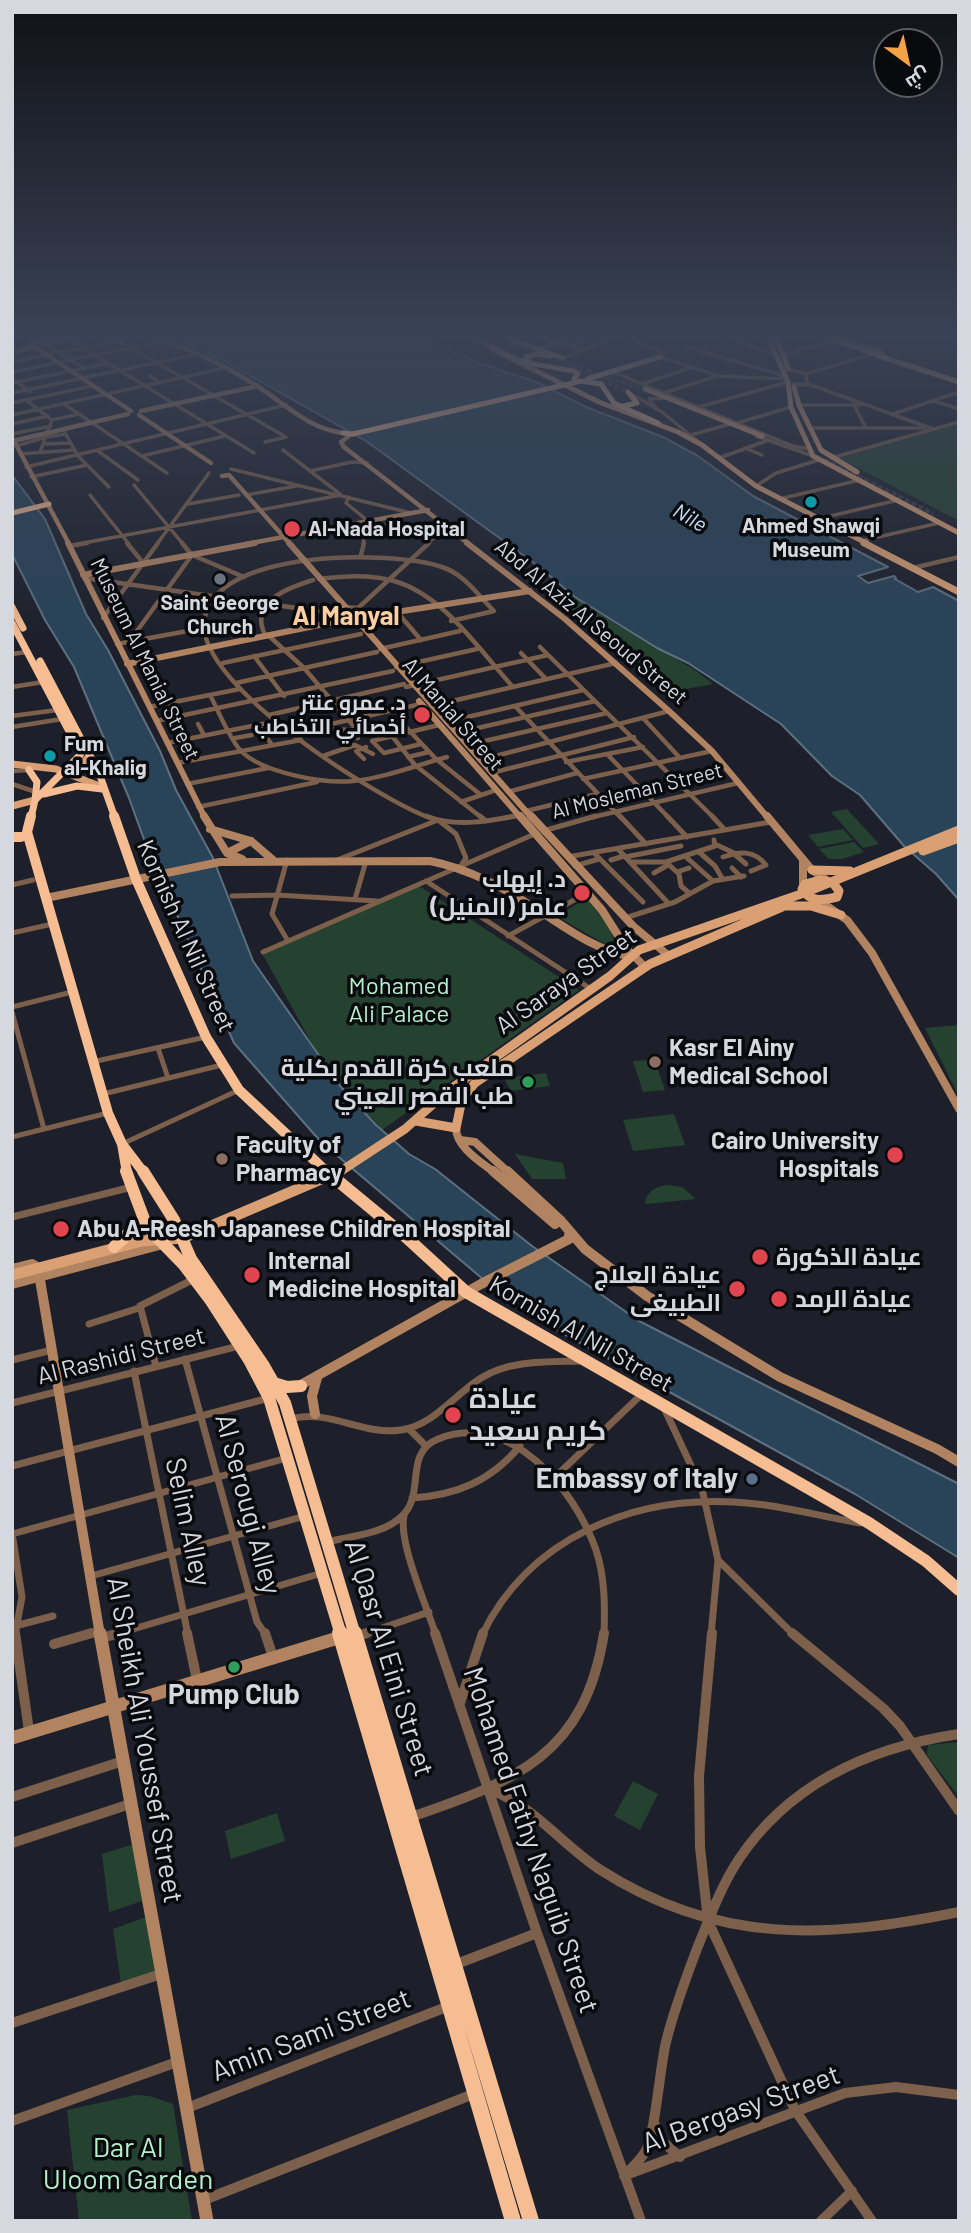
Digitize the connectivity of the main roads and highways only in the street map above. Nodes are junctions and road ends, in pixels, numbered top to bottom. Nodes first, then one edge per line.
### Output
1 (686, 437) edge
2 (805, 437) edge
3 (815, 437) edge
4 (821, 450) junction
5 (813, 454) junction
6 (841, 463) junction
7 (831, 466) junction
8 (44, 497) road end
9 (12, 511) edge
10 (959, 527) edge
11 (959, 533) edge
12 (955, 587) edge
13 (959, 592) edge
14 (12, 607) edge
15 (13, 625) edge
16 (90, 755) junction
17 (12, 768) edge
18 (29, 770) junction
19 (65, 772) junction
20 (102, 788) junction
21 (35, 798) junction
22 (12, 806) edge
23 (959, 830) edge
24 (17, 837) edge
25 (959, 838) edge
26 (892, 859) junction
27 (861, 869) junction
28 (811, 870) road end
29 (832, 883) junction
30 (805, 892) junction
31 (784, 906) junction
32 (841, 915) road end
33 (59, 942) junction
34 (416, 1121) junction
35 (122, 1144) junction
36 (332, 1177) junction
37 (143, 1220) junction
38 (183, 1238) junction
39 (160, 1242) junction
40 (114, 1247) junction
41 (12, 1275) edge
42 (301, 1386) road end
43 (274, 1392) junction
44 (294, 1456) junction
45 (959, 1590) edge
46 (348, 1637) junction
47 (512, 2220) edge
48 (531, 2221) edge

1 - 12 main road
2 - 5 main road
3 - 4 main road
4 - 5 main road
4 - 6 main road
5 - 7 main road
6 - 7 main road
6 - 10 main road
7 - 11 main road
8 - 9 highway
12 - 13 main road
14 - 16 highway, Kornish Al Nil Street
15 - 19 highway
16 - 19 main road
16 - 20 highway, Kornish Al Nil Street
17 - 18 main road
17 - 19 main road
18 - 19 main road
18 - 21 highway
19 - 20 main road
19 - 21 highway, Al Qasr Al Eini Street
20 - 21 highway
20 - 36 highway, Kornish Al Nil Street
21 - 22 main road
21 - 24 highway, Al Qasr Al Eini Street
21 - 33 highway, Al Qasr Al Eini Street
23 - 26 main road
24 - 33 highway, Al Qasr Al Eini Street
25 - 26 main road
26 - 27 main road, Al Saraya Street
26 - 29 main road, Al Saraya Street
27 - 28 main road
27 - 29 main road, Al Saraya Street
29 - 30 main road, Al Saraya Street
29 - 30 main road
30 - 31 main road, Al Saraya Street
30 - 34 main road, Al Saraya Street
31 - 32 main road
31 - 34 main road, Al Saraya Street
33 - 35 highway, Al Qasr Al Eini Street
34 - 36 main road, Al Saraya Street
35 - 37 highway, Al Qasr Al Eini Street
35 - 38 highway, Al Qasr Al Eini Street
36 - 38 main road, Al Saraya Street
36 - 45 highway, Kornish Al Nil Street
37 - 39 highway, Al Qasr Al Eini Street
37 - 40 highway
38 - 39 main road, Al Saraya Street
38 - 43 highway, Al Qasr Al Eini Street
39 - 40 main road, Al Saraya Street
39 - 43 highway, Al Qasr Al Eini Street
40 - 41 main road, Al Saraya Street
42 - 43 highway
43 - 44 highway, Al Qasr Al Eini Street
43 - 44 highway, Al Qasr Al Eini Street
44 - 46 highway, Al Qasr Al Eini Street
44 - 46 highway, Al Qasr Al Eini Street
46 - 47 highway, Al Qasr Al Eini Street
46 - 48 highway, Al Qasr Al Eini Street

